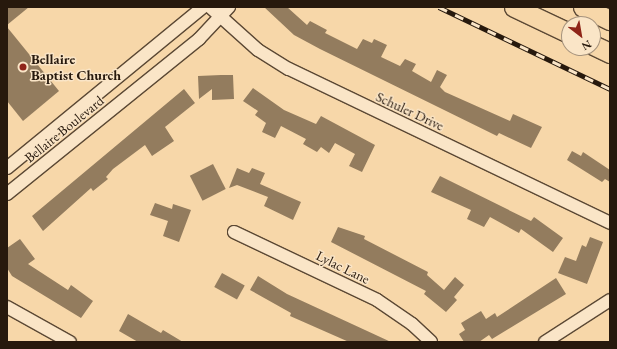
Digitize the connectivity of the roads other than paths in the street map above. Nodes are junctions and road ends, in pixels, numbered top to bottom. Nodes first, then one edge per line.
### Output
1 (203, 7) edge
2 (210, 7) edge
3 (229, 7) edge
4 (514, 7) edge
5 (582, 7) edge
6 (221, 17) junction
7 (610, 20) edge
8 (561, 29) edge
9 (127, 71) junction
10 (139, 87) junction
11 (70, 117) junction
12 (82, 133) junction
13 (7, 168) edge
14 (7, 194) edge
15 (610, 223) edge
16 (234, 232) dead end
17 (610, 300) edge
18 (7, 307) edge
19 (70, 342) edge
20 (430, 342) edge
21 (545, 342) edge

1 - 9 street, Bellaire Boulevard
2 - 6 street, Schuler Drive
3 - 6 street, Bellaire Boulevard
4 - 8 main road
5 - 7 main road
6 - 10 street, Bellaire Boulevard
6 - 15 street, Schuler Drive
9 - 10 street
9 - 11 street, Bellaire Boulevard
10 - 12 street, Bellaire Boulevard
11 - 12 street
11 - 13 street, Bellaire Boulevard
12 - 14 street, Bellaire Boulevard
16 - 20 street, Lylac Lane
17 - 21 street
18 - 19 street

